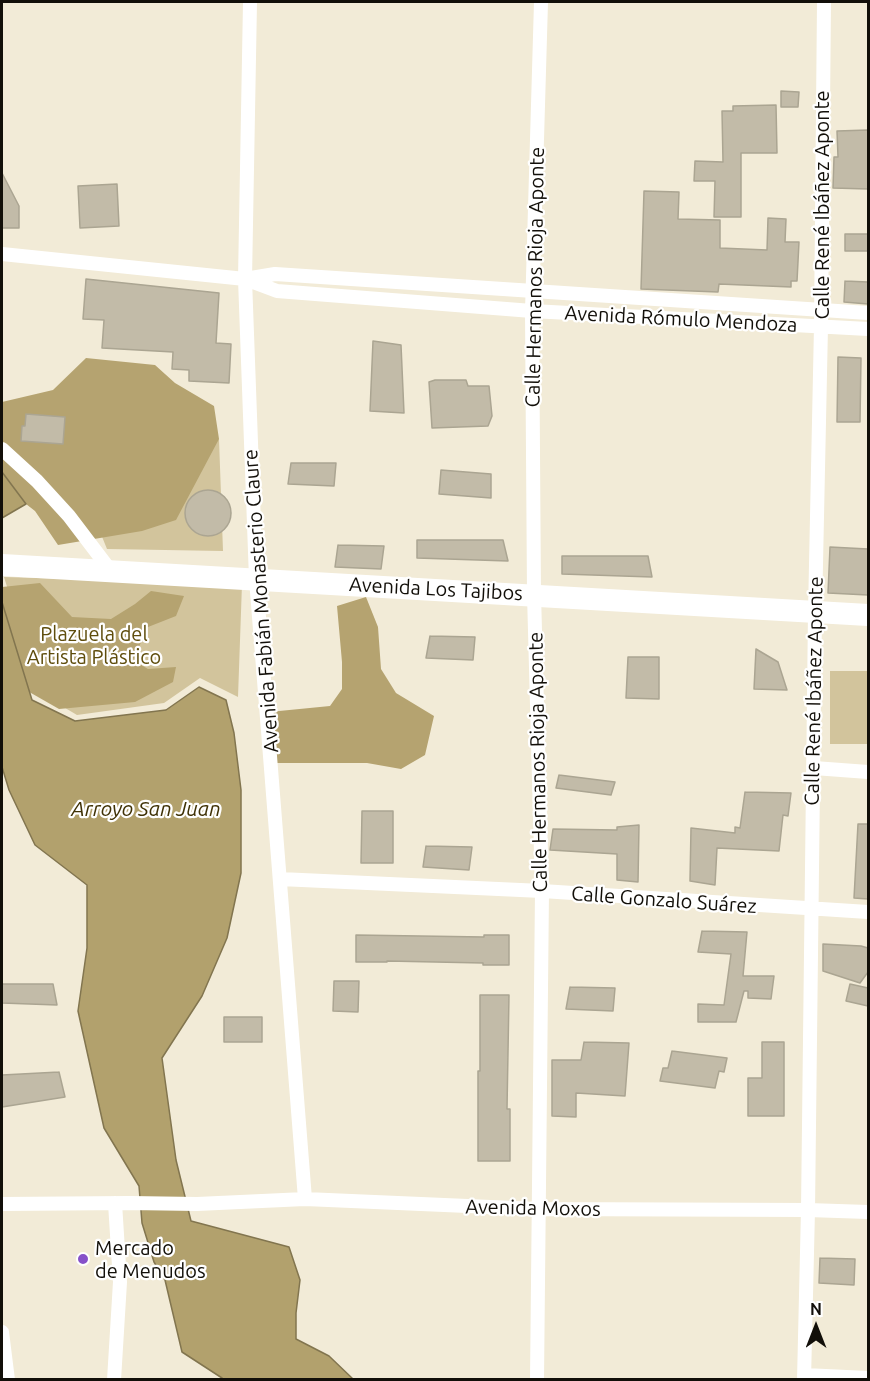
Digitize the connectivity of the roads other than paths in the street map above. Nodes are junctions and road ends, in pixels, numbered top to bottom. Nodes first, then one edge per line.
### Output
1 (250, 2) edge
2 (541, 2) edge
3 (824, 2) edge
4 (2, 254) edge
5 (245, 279) junction
6 (532, 291) junction
7 (821, 310) junction
8 (532, 311) junction
9 (868, 313) edge
10 (821, 326) junction
11 (868, 329) edge
12 (2, 449) edge
13 (3, 565) edge
14 (110, 570) junction
15 (256, 579) junction
16 (534, 594) junction
17 (815, 612) junction
18 (868, 615) edge
19 (814, 768) junction
20 (868, 772) edge
21 (280, 879) junction
22 (542, 891) junction
23 (811, 909) junction
24 (868, 912) edge
25 (304, 1199) junction
26 (115, 1203) junction
27 (2, 1204) edge
28 (537, 1209) junction
29 (808, 1210) junction
30 (868, 1212) edge
31 (2, 1332) edge
32 (804, 1377) edge
33 (868, 1378) edge
34 (8, 1380) edge
35 (114, 1380) edge
36 (537, 1380) edge

1 - 5 street, Avenida Fabián Monasterio Claure
2 - 6 street, Calle Hermanos Rioja Aponte
3 - 7 street, Calle René Ibáñez Aponte
4 - 5 street, Avenida Rómulo Mendoza
5 - 6 street, Avenida Rómulo Mendoza
5 - 8 street, Avenida Rómulo Mendoza
5 - 15 street, Avenida Fabián Monasterio Claure
6 - 7 street, Avenida Rómulo Mendoza
6 - 8 street, Calle Hermanos Rioja Aponte
7 - 9 street, Avenida Rómulo Mendoza
7 - 10 street, Calle René Ibáñez Aponte
8 - 10 street, Avenida Rómulo Mendoza
8 - 16 street, Calle Hermanos Rioja Aponte
10 - 11 street, Avenida Rómulo Mendoza
10 - 17 street, Calle René Ibáñez Aponte
12 - 14 street
13 - 14 main road, Avenida Los Tajibos
14 - 15 main road, Avenida Los Tajibos
15 - 16 main road, Avenida Los Tajibos
15 - 21 street, Avenida Fabián Monasterio Claure
16 - 17 main road, Avenida Los Tajibos
16 - 22 street, Calle Hermanos Rioja Aponte
17 - 18 main road, Avenida Los Tajibos
17 - 19 street, Calle René Ibáñez Aponte
19 - 20 street
19 - 23 street, Calle René Ibáñez Aponte
21 - 22 street, Calle Gonzalo Suárez
21 - 25 street, Avenida Fabián Monasterio Claure
22 - 23 street, Calle Gonzalo Suárez
22 - 28 street, Calle Hermanos Rioja Aponte
23 - 24 street, Calle Gonzalo Suárez
23 - 29 street, Calle René Ibáñez Aponte
25 - 26 street, Avenida Moxos
25 - 28 street, Avenida Moxos
26 - 27 street
26 - 35 street
28 - 29 street, Avenida Moxos
28 - 36 street, Calle Hermanos Rioja Aponte
29 - 30 street, Avenida Moxos
29 - 32 street, Calle René Ibáñez Aponte
31 - 34 street
32 - 33 street

